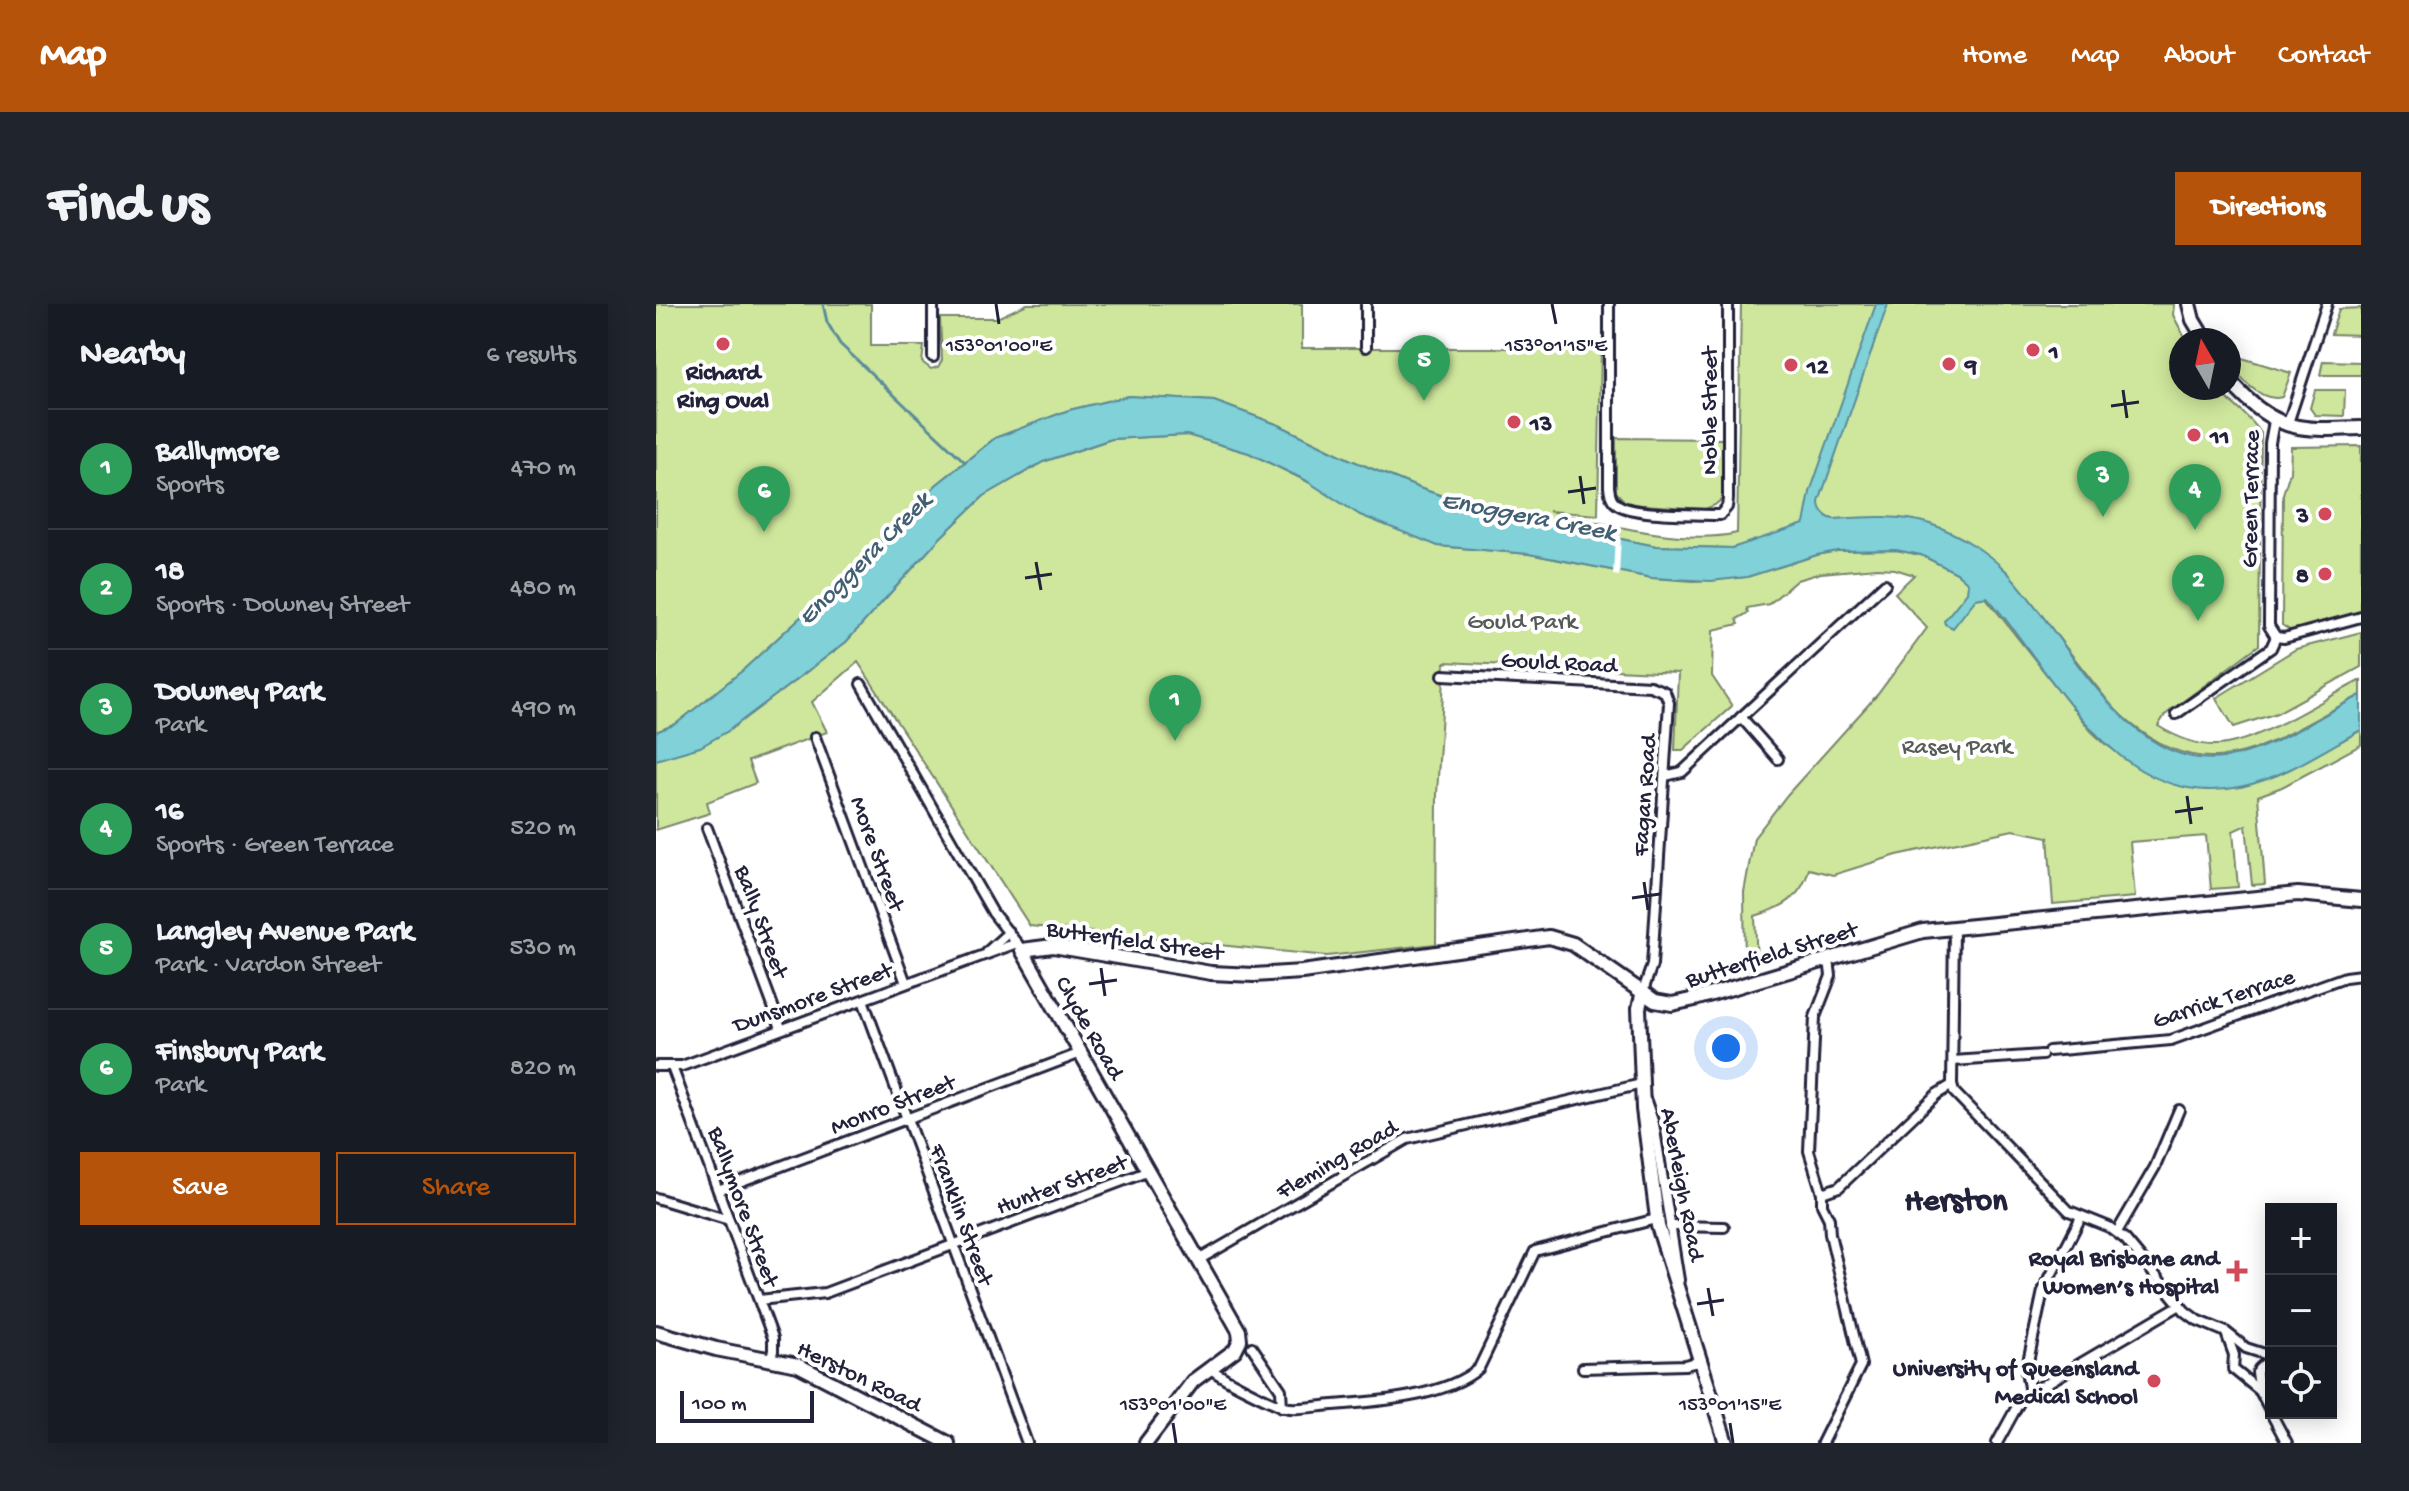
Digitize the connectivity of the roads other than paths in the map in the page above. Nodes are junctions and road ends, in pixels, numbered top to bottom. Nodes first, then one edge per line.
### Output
1 (933, 304) edge
2 (1366, 304) edge
3 (1609, 304) edge
4 (1728, 304) edge
5 (2189, 304) edge
6 (2327, 304) edge
7 (2198, 328) edge
8 (1366, 347) dead end
9 (933, 357) dead end
10 (2241, 392) edge
11 (2281, 423) junction
12 (2361, 428) edge
13 (1885, 584) dead end
14 (2361, 617) edge
15 (2276, 637) junction
16 (1443, 675) dead end
17 (861, 684) dead end
18 (1668, 696) joint
19 (2176, 714) dead end
20 (1741, 717) junction
21 (815, 737) dead end
22 (1778, 759) dead end
23 (1665, 776) junction
24 (707, 828) dead end
25 (2361, 900) edge
26 (1954, 927) junction
27 (1009, 932) junction
28 (1019, 946) junction
29 (981, 955) junction
30 (1829, 959) junction
31 (2361, 975) edge
32 (906, 983) junction
33 (1643, 991) junction
34 (863, 1000) junction
35 (781, 1028) junction
36 (1081, 1053) junction
37 (1953, 1061) junction
38 (656, 1066) edge
39 (672, 1067) junction
40 (1952, 1085) junction
41 (1642, 1086) junction
42 (2179, 1110) dead end
43 (906, 1119) junction
44 (1149, 1171) junction
45 (718, 1190) junction
46 (1822, 1193) junction
47 (656, 1198) edge
48 (2081, 1217) junction
49 (1656, 1219) junction
50 (729, 1220) junction
51 (1670, 1226) junction
52 (1724, 1227) dead end
53 (2117, 1232) junction
54 (953, 1244) junction
55 (1200, 1259) junction
56 (1679, 1288) junction
57 (759, 1300) junction
58 (2180, 1305) junction
59 (656, 1332) edge
60 (2226, 1332) junction
61 (1252, 1347) dead end
62 (2251, 1350) junction
63 (2234, 1355) junction
64 (2265, 1355) edge
65 (1226, 1357) junction
66 (770, 1359) junction
67 (1701, 1361) junction
68 (2265, 1363) edge
69 (1209, 1367) junction
70 (1583, 1368) dead end
71 (2258, 1371) junction
72 (2244, 1377) junction
73 (1234, 1381) junction
74 (2260, 1391) junction
75 (2030, 1393) junction
76 (2265, 1401) edge
77 (1282, 1407) junction
78 (2274, 1419) edge
79 (948, 1443) edge
80 (1027, 1443) edge
81 (1146, 1443) edge
82 (1726, 1443) edge
83 (1822, 1443) edge
84 (1997, 1443) edge
85 (2287, 1443) edge

1 - 9 street
2 - 8 street
3 - 4 street, Noble Street
5 - 7 street
6 - 11 street
10 - 11 street, Green Terrace
11 - 12 street
11 - 15 street, Green Terrace
13 - 20 street
14 - 15 street
15 - 19 street
16 - 18 street, Gould Road
17 - 27 street, Clyde Road
18 - 23 street, Fagan Road
20 - 22 street
20 - 23 street
21 - 32 street, More Street
23 - 33 street, Fagan Road
24 - 35 street, Bally Street
25 - 26 street, Butterfield Street
26 - 30 street, Butterfield Street
26 - 37 street
27 - 28 street, Clyde Road
27 - 29 street, Dunsmore Street
28 - 29 street, Dunsmore Street
28 - 33 street, Butterfield Street
28 - 36 street, Clyde Road
29 - 32 street, Dunsmore Street
30 - 33 street, Butterfield Street
30 - 46 street
31 - 37 street, Garrick Terrace
32 - 34 street, Dunsmore Street
33 - 41 street, Aberleigh Road
34 - 35 street, Dunsmore Street
34 - 43 street, Franklin Street
35 - 39 street, Dunsmore Street
36 - 43 street, Monro Street
36 - 44 street, Clyde Road
37 - 40 street
38 - 39 street, Dunsmore Street
39 - 45 street, Ballymore Street
40 - 46 street
40 - 48 street
41 - 49 street, Aberleigh Road
41 - 51 street, Aberleigh Road
41 - 55 street, Fleming Road
42 - 53 street
43 - 45 street, Monro Street
43 - 54 street, Franklin Street
44 - 54 street, Hunter Street
44 - 55 street, Clyde Road
45 - 50 street, Ballymore Street
46 - 83 street
47 - 50 street
48 - 53 street
48 - 75 street
49 - 56 street, Aberleigh Road
49 - 77 street
50 - 57 street, Ballymore Street
51 - 52 street
51 - 56 street, Aberleigh Road
53 - 58 street
54 - 57 street, Hunter Street
54 - 80 street, Franklin Street
55 - 65 street, Clyde Road
56 - 67 street, Aberleigh Road
57 - 66 street, Ballymore Street
58 - 60 street
58 - 75 street
59 - 66 street, Herston Road
60 - 62 street
60 - 63 street
61 - 77 street
62 - 63 street
62 - 64 street
62 - 71 street
63 - 72 street
65 - 69 street
65 - 73 street
66 - 79 street, Herston Road
67 - 70 street
67 - 82 street, Aberleigh Road
68 - 71 street
69 - 73 street
69 - 81 street
71 - 72 street
71 - 74 street
72 - 74 street
73 - 77 street
74 - 76 street
75 - 84 street
78 - 85 street

